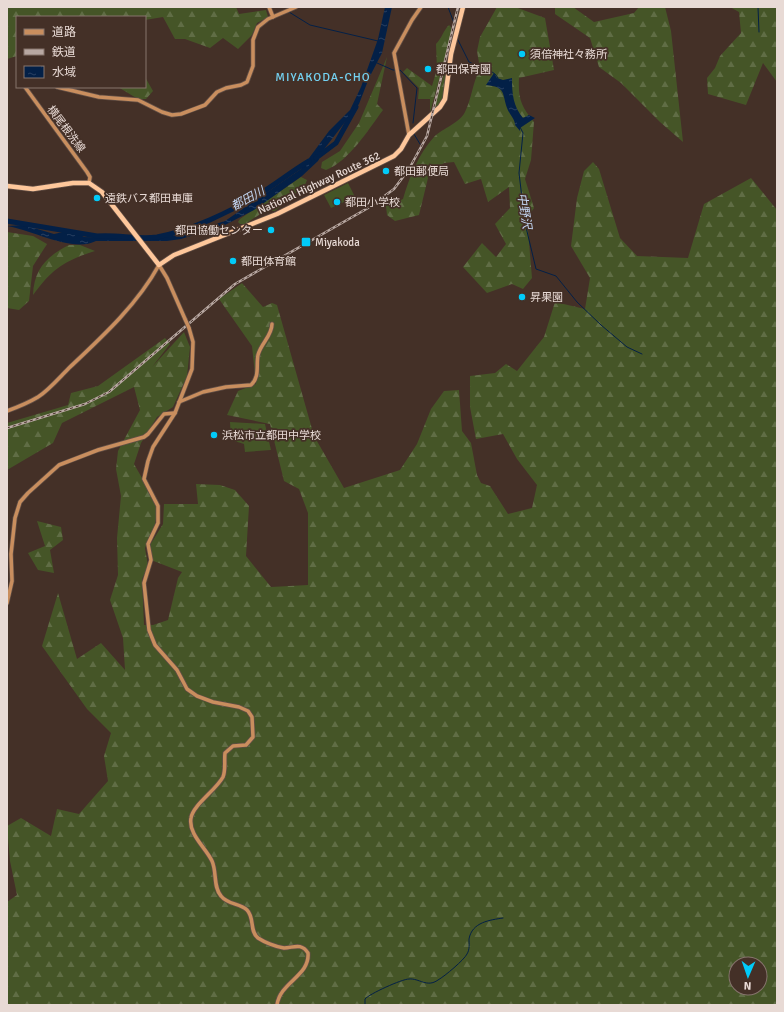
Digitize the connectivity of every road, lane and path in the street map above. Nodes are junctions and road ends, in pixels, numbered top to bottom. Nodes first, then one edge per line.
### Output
1 (269, 7) edge
2 (296, 7) edge
3 (421, 7) edge
4 (463, 7) edge
5 (273, 17) junction
6 (26, 88) edge
7 (61, 88) edge
8 (409, 135) junction
9 (89, 183) junction
10 (7, 186) edge
11 (159, 265) junction
12 (272, 324) dead end
13 (179, 402) junction
14 (7, 411) edge
15 (174, 413) junction
16 (7, 603) edge
17 (277, 1005) edge

1 - 5 main road
2 - 5 main road
3 - 8 main road
4 - 8 highway, National Highway Route 362
5 - 7 main road
6 - 9 main road, 横尾根洗線
8 - 11 highway, National Highway Route 362
9 - 10 highway
9 - 11 highway
11 - 13 main road, bridge
11 - 14 main road
12 - 13 main road
13 - 15 main road
15 - 16 main road
15 - 17 main road

